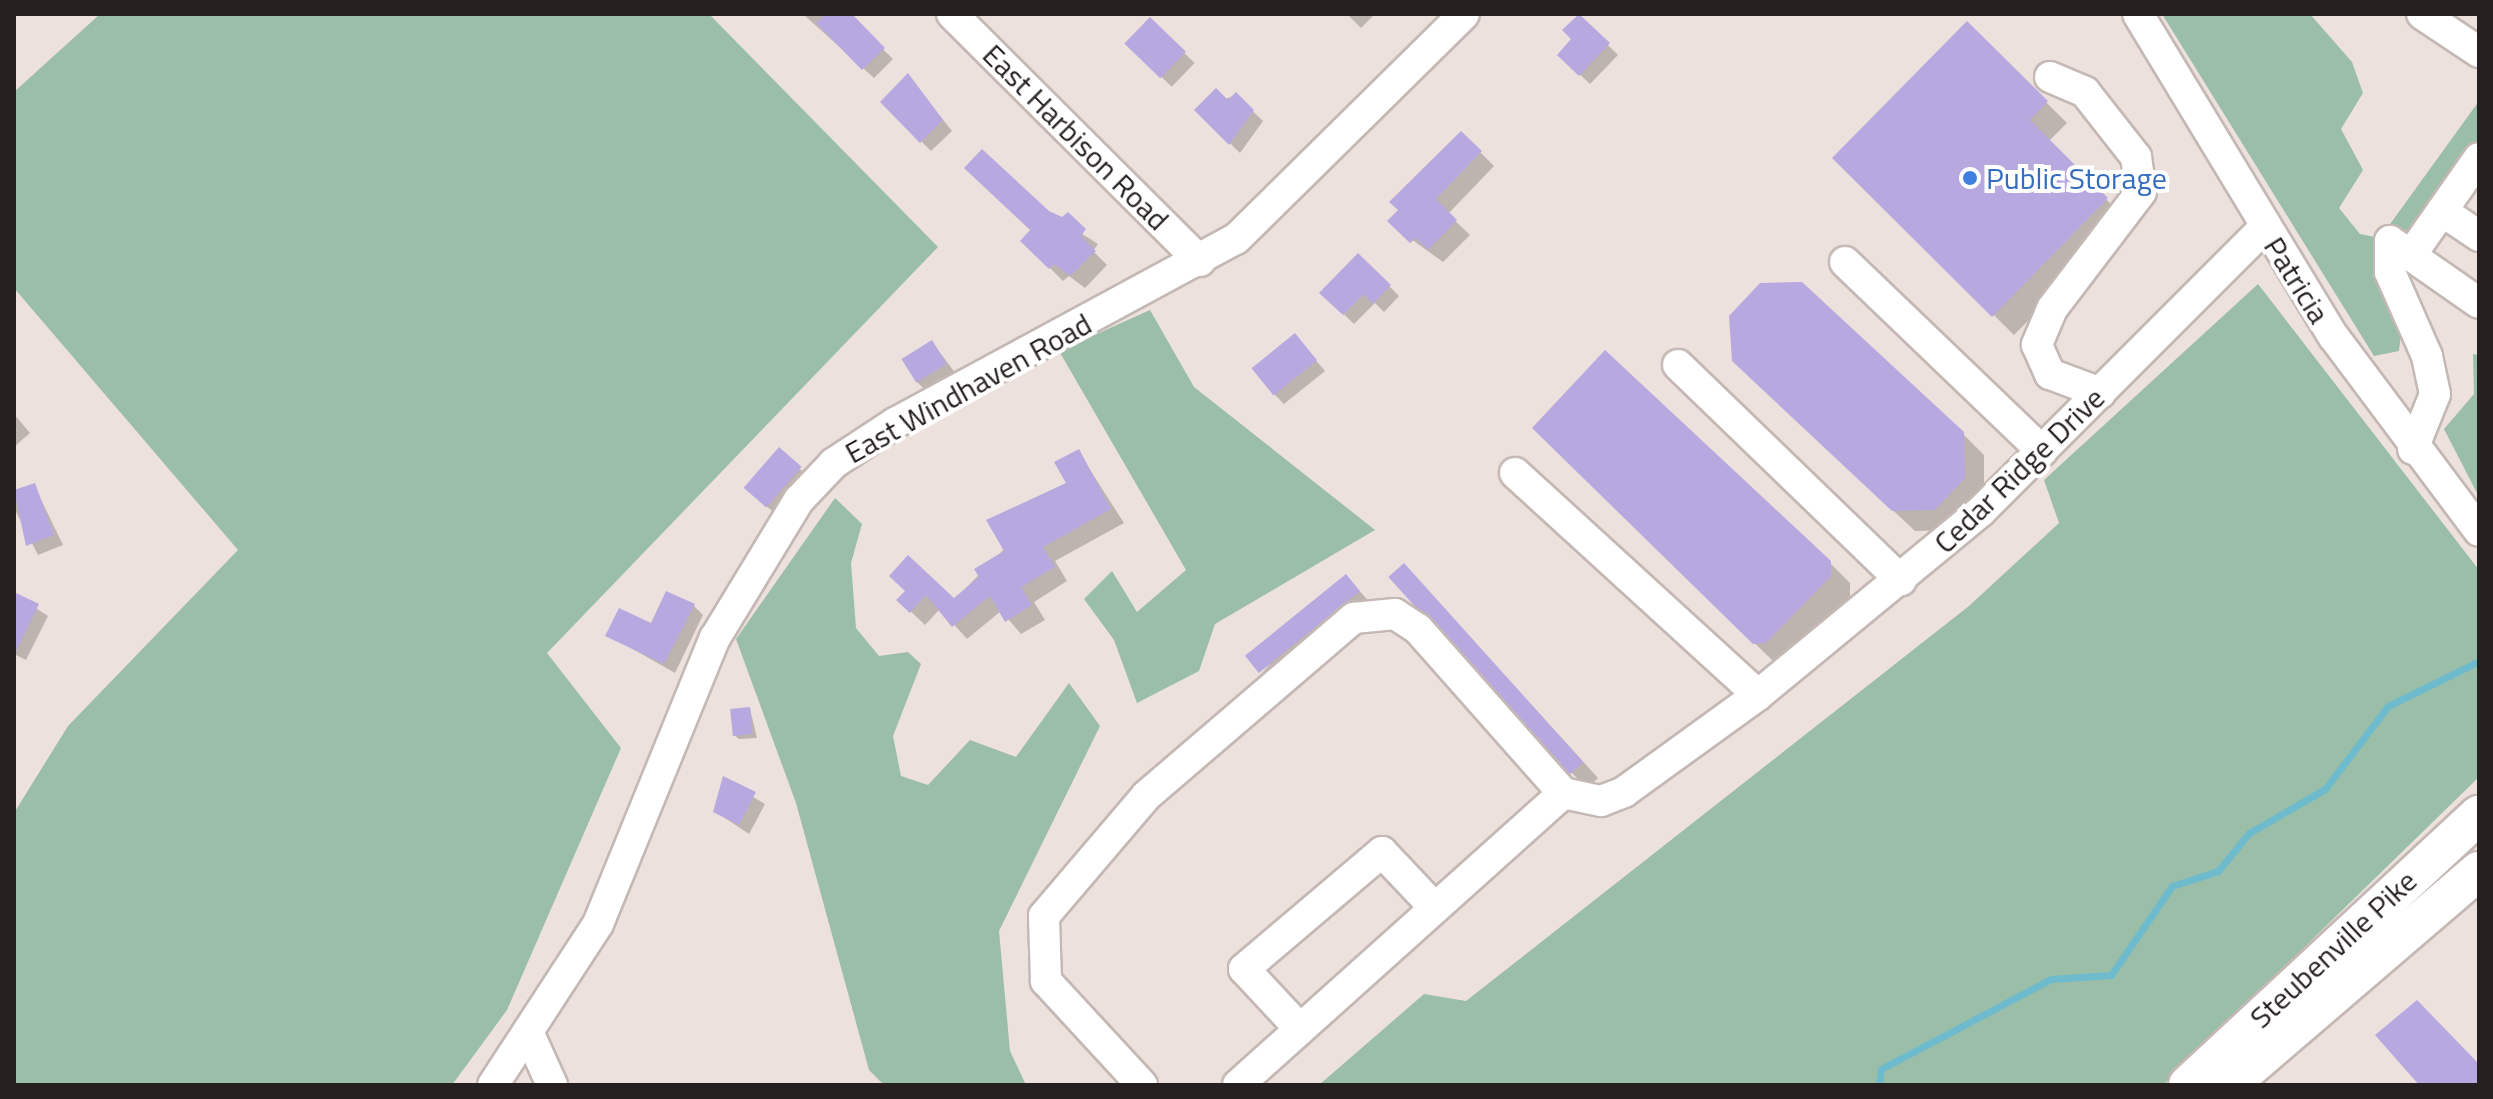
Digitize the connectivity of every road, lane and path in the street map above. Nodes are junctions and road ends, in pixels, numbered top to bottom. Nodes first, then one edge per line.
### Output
1 (952, 14) edge
2 (1464, 14) edge
3 (2138, 14) edge
4 (2422, 14) edge
5 (2479, 52) edge
6 (2050, 77) dead end
7 (2479, 158) edge
8 (2442, 211) junction
9 (2264, 228) junction
10 (2479, 236) edge
11 (2411, 255) junction
12 (1200, 261) junction
13 (1845, 262) dead end
14 (2479, 303) edge
15 (1678, 365) dead end
16 (2101, 393) junction
17 (2413, 449) junction
18 (2042, 451) junction
19 (1515, 473) dead end
20 (2479, 531) edge
21 (1901, 580) junction
22 (1758, 695) junction
23 (1563, 793) junction
24 (2479, 815) edge
25 (2479, 871) edge
26 (1435, 908) junction
27 (1300, 1029) junction
28 (529, 1034) junction
29 (493, 1085) edge
30 (552, 1085) edge
31 (1142, 1085) edge
32 (1238, 1085) edge
33 (2188, 1085) edge
34 (2229, 1085) edge

1 - 12 street, East Harbison Road
2 - 12 street, East Windhaven Road
3 - 9 street, Patricia
4 - 5 street
6 - 16 street
7 - 8 street
8 - 10 street
8 - 11 street
9 - 16 street, Cedar Ridge Drive
9 - 17 street, Patricia
11 - 14 street
11 - 17 street
12 - 28 street, East Windhaven Road
13 - 18 street
15 - 21 street
16 - 18 street, Cedar Ridge Drive
17 - 20 street, Patricia
18 - 21 street, Cedar Ridge Drive
19 - 22 street
21 - 22 street, Cedar Ridge Drive
22 - 23 street, Cedar Ridge Drive
23 - 26 street
23 - 31 street
24 - 33 main road, Steubenville Pike
25 - 34 main road, Steubenville Pike
26 - 27 street
26 - 27 street
27 - 32 street
28 - 29 street, East Windhaven Road
28 - 30 street

